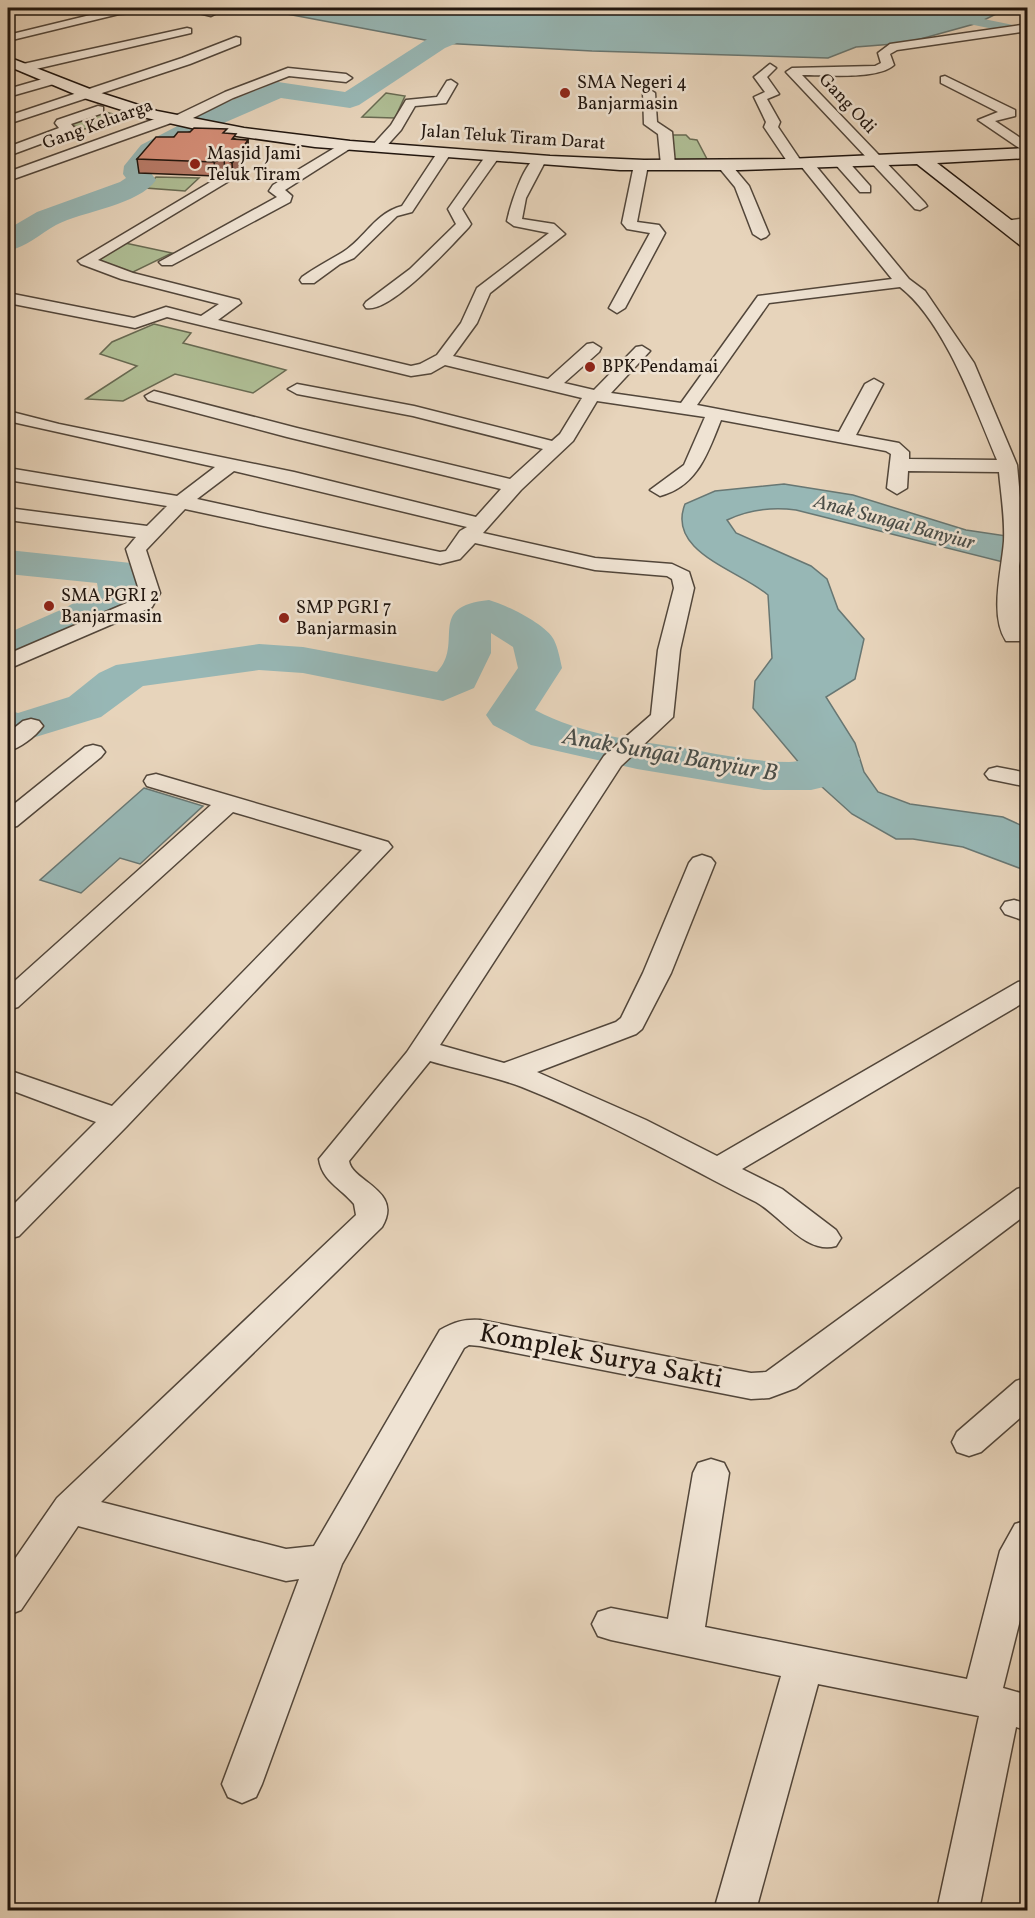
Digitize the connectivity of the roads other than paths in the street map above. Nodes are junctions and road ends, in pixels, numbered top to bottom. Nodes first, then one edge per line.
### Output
1 (161, 8) edge
2 (185, 8) edge
3 (211, 14) dead end
4 (40, 22) dead end
5 (8, 27) edge
6 (1027, 27) edge
7 (187, 31) dead end
8 (1000, 31) junction
9 (8, 38) edge
10 (1028, 38) edge
11 (236, 41) dead end
12 (8, 61) edge
13 (23, 68) junction
14 (770, 68) dead end
15 (346, 78) dead end
16 (53, 80) junction
17 (945, 80) dead end
18 (451, 84) dead end
19 (8, 93) edge
20 (648, 93) dead end
21 (87, 94) junction
22 (116, 104) junction
23 (8, 120) edge
24 (172, 120) junction
25 (346, 145) junction
26 (377, 148) junction
27 (1028, 151) edge
28 (8, 152) edge
29 (444, 153) junction
30 (492, 157) junction
31 (921, 159) junction
32 (539, 160) junction
33 (875, 161) junction
34 (841, 162) junction
35 (723, 164) junction
36 (801, 164) junction
37 (641, 165) junction
38 (668, 165) junction
39 (8, 177) edge
40 (224, 178) edge
41 (865, 189) dead end
42 (920, 206) dead end
43 (1028, 222) edge
44 (1005, 225) junction
45 (762, 234) dead end
46 (1028, 242) edge
47 (168, 262) dead end
48 (308, 280) dead end
49 (903, 282) junction
50 (8, 298) edge
51 (372, 305) dead end
52 (618, 308) dead end
53 (204, 321) junction
54 (593, 348) dead end
55 (642, 351) dead end
56 (328, 352) junction
57 (443, 358) junction
58 (874, 384) dead end
59 (550, 386) junction
60 (595, 395) junction
61 (154, 396) dead end
62 (685, 409) junction
63 (715, 414) junction
64 (8, 416) edge
65 (845, 438) junction
66 (556, 447) junction
67 (232, 464) junction
68 (899, 465) junction
69 (1008, 466) junction
70 (8, 474) edge
71 (514, 486) junction
72 (897, 488) dead end
73 (660, 490) dead end
74 (181, 502) junction
75 (8, 514) edge
76 (474, 529) junction
77 (151, 533) junction
78 (1016, 636) edge
79 (8, 662) edge
80 (31, 726) dead end
81 (8, 744) edge
82 (93, 752) dead end
83 (997, 774) dead end
84 (1028, 780) edge
85 (156, 781) dead end
86 (229, 802) junction
87 (8, 821) edge
88 (702, 863) dead end
89 (1028, 988) edge
90 (8, 1001) edge
91 (423, 1050) junction
92 (506, 1073) junction
93 (8, 1079) edge
94 (117, 1119) junction
95 (726, 1165) dead end
96 (1028, 1197) edge
97 (8, 1228) edge
98 (825, 1238) dead end
99 (1028, 1390) edge
100 (969, 1442) dead end
101 (711, 1473) dead end
102 (70, 1509) junction
103 (1028, 1535) edge
104 (325, 1560) junction
105 (8, 1599) edge
106 (611, 1624) dead end
107 (684, 1639) junction
108 (804, 1664) junction
109 (1003, 1706) edge
110 (242, 1784) dead end
111 (735, 1911) edge
112 (958, 1911) edge

1 - 9 street
2 - 3 street
4 - 5 street
6 - 8 street
7 - 13 street
8 - 10 street
8 - 33 street, Gang Odi
11 - 21 street
12 - 13 street, Jalan Teluk Tiram Darat
13 - 16 street, Jalan Teluk Tiram Darat
14 - 36 street
15 - 24 street, Gang Keluarga
16 - 19 street
16 - 21 street, Jalan Teluk Tiram Darat
17 - 27 street
18 - 26 street
20 - 38 street
21 - 22 street, Jalan Teluk Tiram Darat
21 - 23 street
22 - 24 street, Jalan Teluk Tiram Darat
22 - 28 street
24 - 25 street, Jalan Teluk Tiram Darat
24 - 39 street, Gang Keluarga
25 - 26 street, Jalan Teluk Tiram Darat
25 - 47 street
26 - 29 street, Jalan Teluk Tiram Darat
27 - 31 street, Jalan Teluk Tiram Darat
29 - 30 street, Jalan Teluk Tiram Darat
29 - 48 street
30 - 32 street, Jalan Teluk Tiram Darat
30 - 51 street
31 - 33 street, Jalan Teluk Tiram Darat
31 - 44 street
32 - 37 street, Jalan Teluk Tiram Darat
32 - 57 street
33 - 34 street, Jalan Teluk Tiram Darat
33 - 42 street, Gang Odi
34 - 36 street, Jalan Teluk Tiram Darat
34 - 41 street
35 - 36 street, Jalan Teluk Tiram Darat
35 - 38 street, Jalan Teluk Tiram Darat
35 - 45 street
36 - 49 street
37 - 38 street, Jalan Teluk Tiram Darat
37 - 52 street
40 - 53 street
43 - 44 street
44 - 46 street
49 - 62 street
49 - 69 street
50 - 53 street
53 - 56 street
54 - 59 street
55 - 60 street
56 - 57 street
56 - 66 street
57 - 59 street
58 - 65 street
59 - 60 street
60 - 62 street
60 - 66 street
61 - 71 street
62 - 63 street
63 - 65 street
63 - 73 street
64 - 67 street
65 - 68 street
66 - 71 street
67 - 74 street
67 - 76 street
68 - 69 street
68 - 72 street
69 - 78 street
70 - 74 street
71 - 76 street
74 - 76 street
74 - 77 street
75 - 77 street
76 - 91 street
77 - 79 street
80 - 81 street
82 - 87 street
83 - 84 street
85 - 86 street
86 - 90 street
86 - 94 street
88 - 92 street
89 - 95 street
91 - 92 street
91 - 102 street
92 - 98 street
93 - 94 street
94 - 97 street
96 - 104 street, Komplek Surya Sakti
99 - 100 street
101 - 107 street
102 - 104 street
102 - 105 street
103 - 109 street
104 - 110 street, Komplek Surya Sakti
106 - 107 street
107 - 108 street
108 - 109 street
108 - 111 street
109 - 112 street

